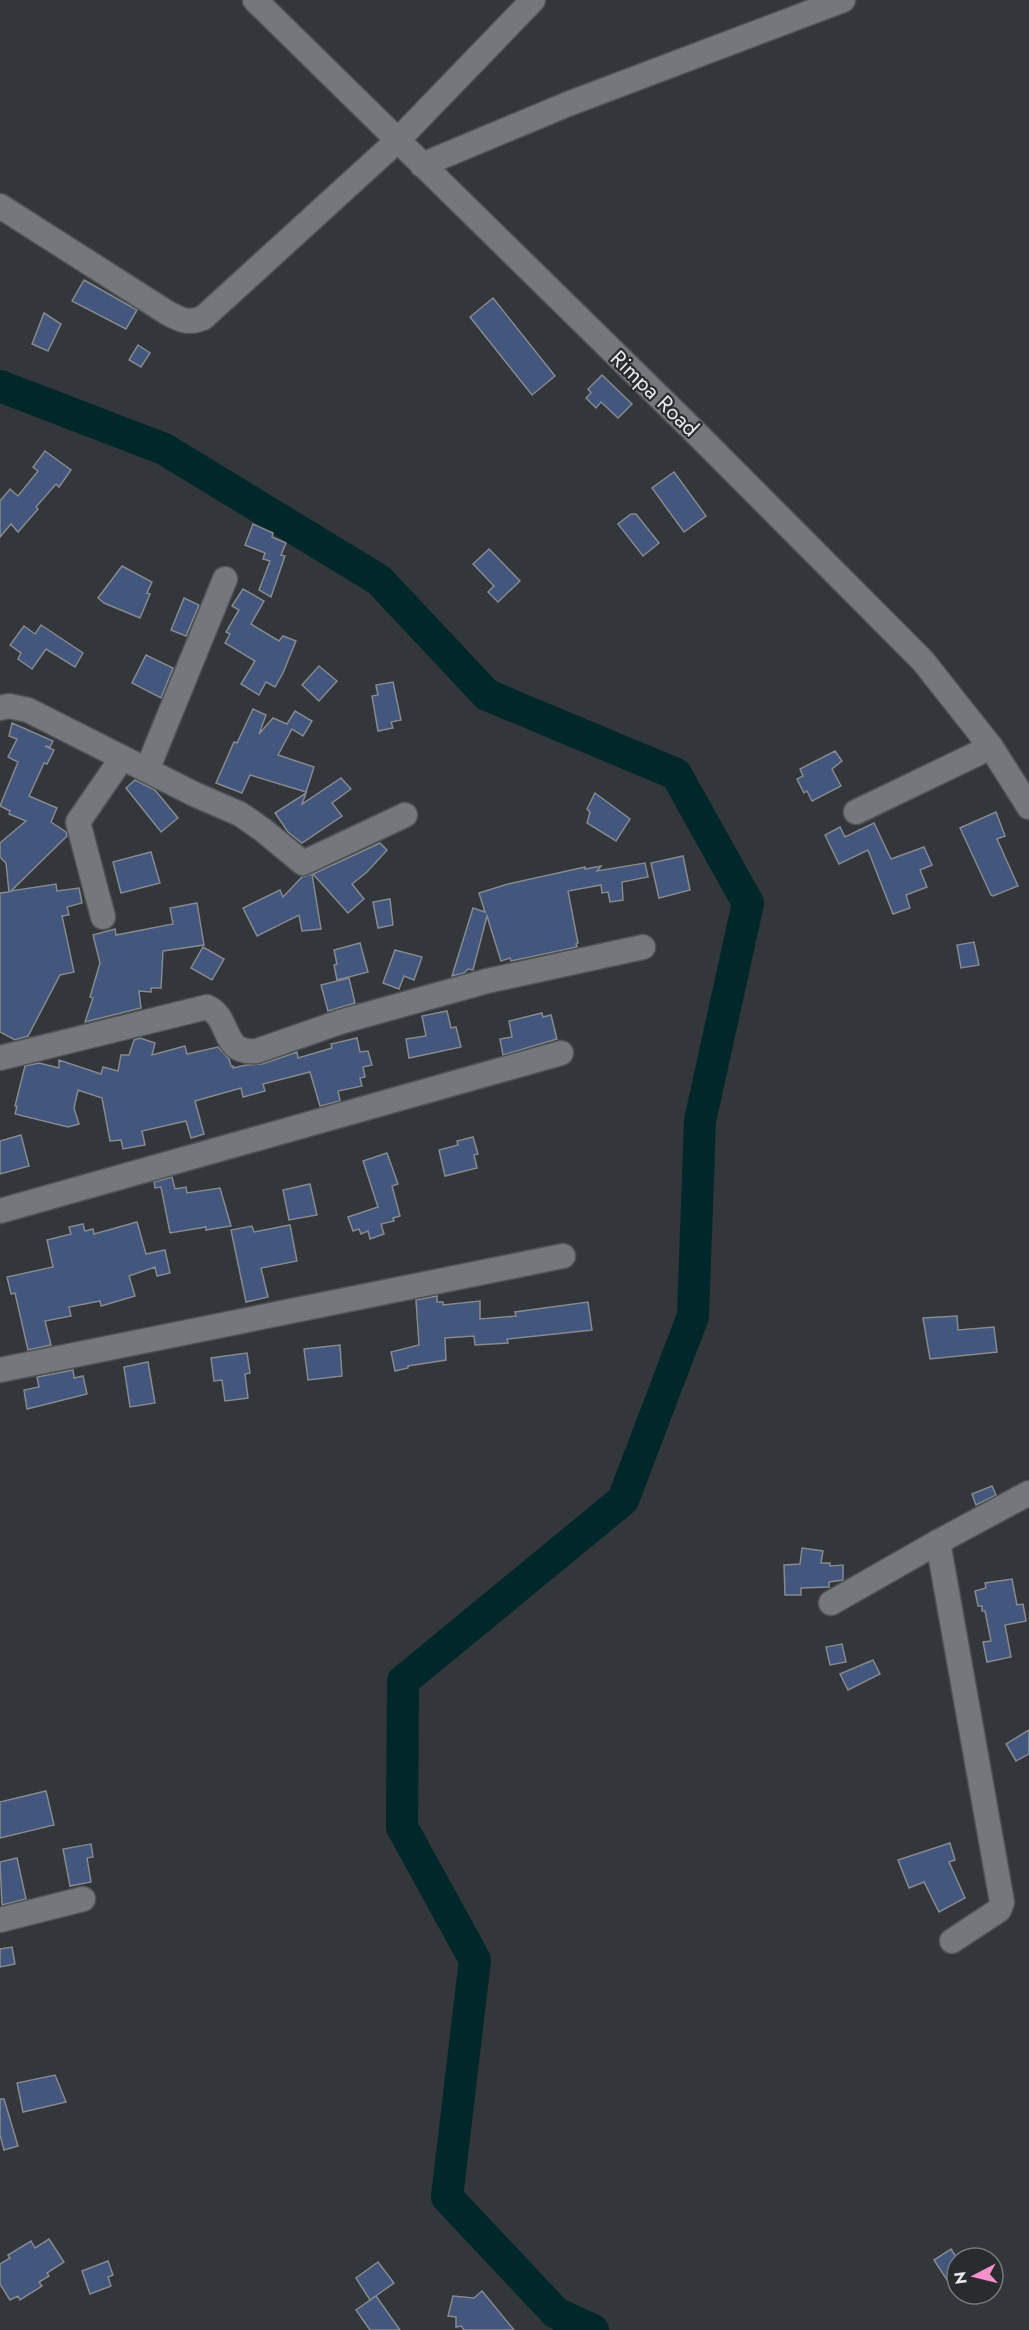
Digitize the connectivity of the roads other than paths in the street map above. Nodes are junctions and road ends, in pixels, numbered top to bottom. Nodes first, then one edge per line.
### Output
1 (255, 0) edge
2 (533, 0) edge
3 (843, 0) edge
4 (397, 141) junction
5 (422, 165) junction
6 (0, 206) edge
7 (225, 579) dead end
8 (0, 708) edge
9 (991, 747) junction
10 (122, 758) junction
11 (147, 770) junction
12 (1029, 807) edge
13 (856, 812) dead end
14 (405, 815) dead end
15 (103, 917) dead end
16 (643, 947) dead end
17 (561, 1053) dead end
18 (0, 1059) edge
19 (0, 1210) edge
20 (563, 1256) dead end
21 (0, 1370) edge
22 (1029, 1493) edge
23 (938, 1542) junction
24 (831, 1603) dead end
25 (83, 1899) dead end
26 (0, 1920) edge
27 (952, 1941) dead end

1 - 4 street, Rimpa Road
2 - 4 street
3 - 5 street
4 - 5 street, Rimpa Road
4 - 6 street
5 - 9 street, Rimpa Road
7 - 11 street
8 - 10 street
9 - 12 street, Rimpa Road
9 - 13 street
10 - 11 street
10 - 15 street
11 - 14 street
16 - 18 street
17 - 19 street
20 - 21 street
22 - 23 street
23 - 24 street
23 - 27 street
25 - 26 street

